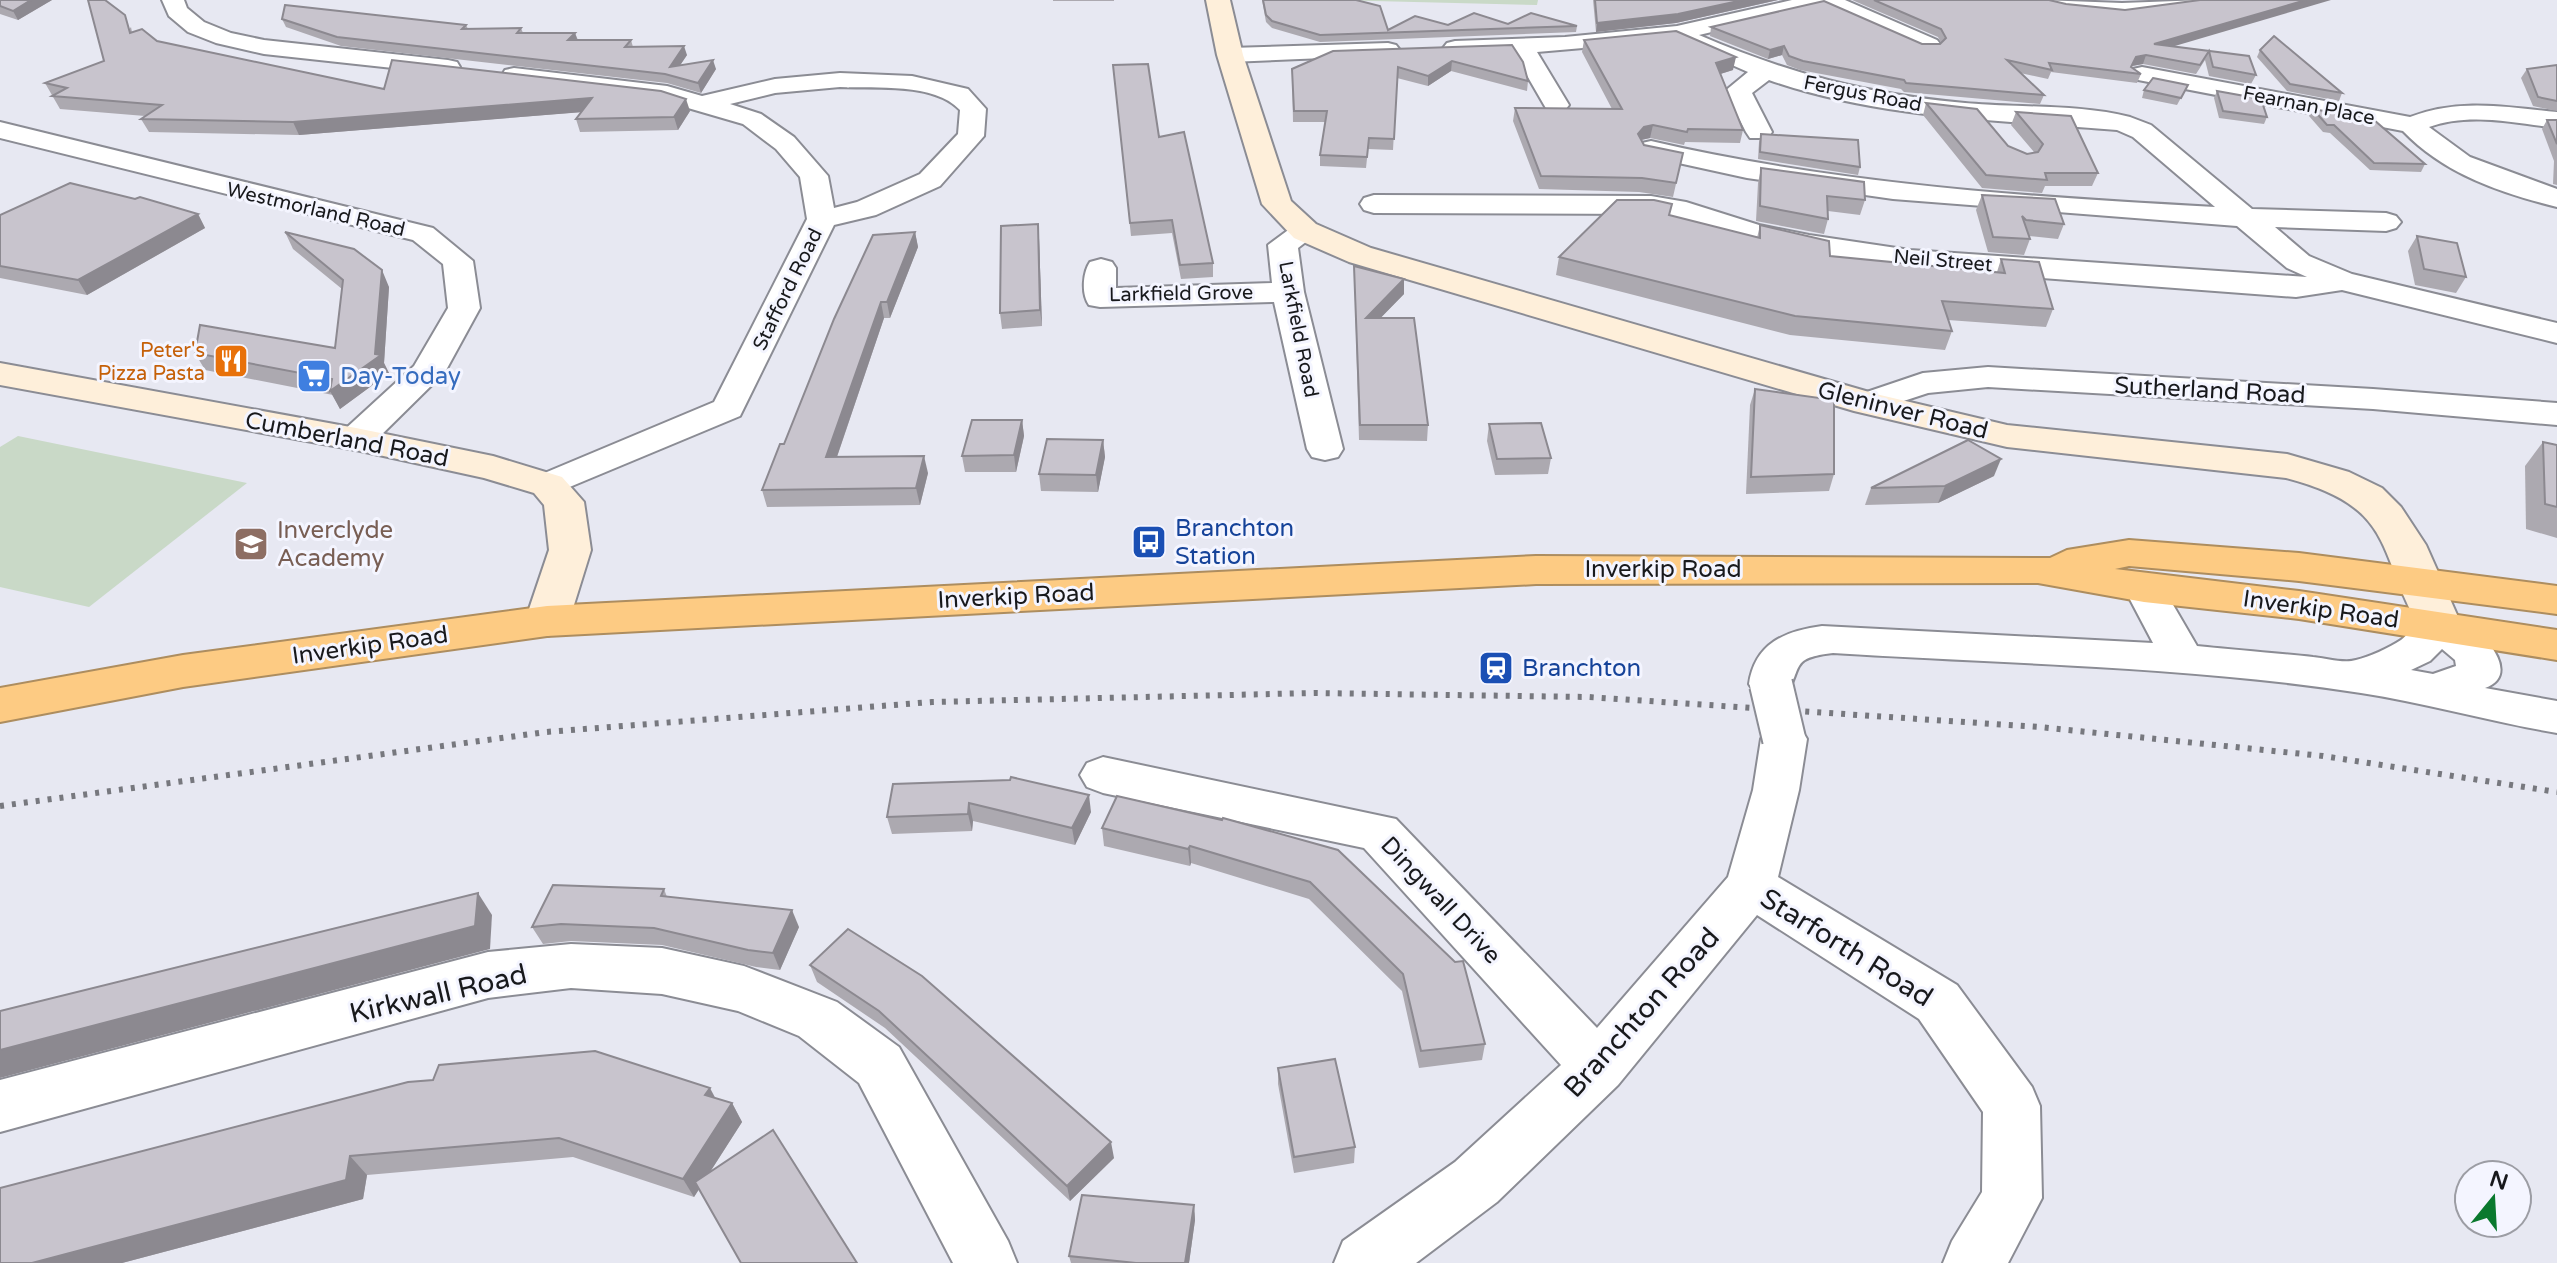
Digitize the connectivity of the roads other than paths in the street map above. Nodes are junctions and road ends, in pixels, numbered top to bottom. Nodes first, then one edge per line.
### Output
1 (173, 0) edge
2 (1218, 0) edge
3 (1706, 0) edge
4 (1824, 0) edge
5 (2052, 0) edge
6 (2192, 0) edge
7 (1740, 19) junction
8 (1677, 33) junction
9 (1929, 45) edge
10 (1522, 46) junction
11 (1230, 55) junction
12 (1765, 72) junction
13 (2142, 74) edge
14 (705, 103) junction
15 (1556, 105) edge
16 (1982, 112) junction
17 (2557, 120) edge
18 (2412, 125) junction
19 (0, 130) edge
20 (1759, 132) edge
21 (2001, 135) edge
22 (1651, 149) edge
23 (1725, 168) junction
24 (2557, 198) edge
25 (1374, 204) dead end
26 (1686, 211) junction
27 (822, 219) junction
28 (2245, 220) junction
29 (2386, 222) dead end
30 (1305, 231) junction
31 (1101, 268) dead end
32 (2342, 281) junction
33 (1288, 292) junction
34 (2557, 333) edge
35 (0, 374) edge
36 (1867, 403) junction
37 (2557, 414) edge
38 (356, 439) junction
39 (1325, 449) dead end
40 (548, 485) junction
41 (2038, 569) junction
42 (2420, 581) junction
43 (2144, 588) junction
44 (2557, 600) edge
45 (547, 621) junction
46 (2440, 626) junction
47 (2557, 645) edge
48 (2181, 659) junction
49 (2358, 677) junction
50 (2435, 690) junction
51 (0, 705) edge
52 (2557, 717) edge
53 (1103, 775) dead end
54 (1751, 886) junction
55 (1598, 1067) junction
56 (0, 1106) edge
57 (986, 1263) edge
58 (1365, 1263) edge
59 (1974, 1263) edge

1 - 14 street, Stafford Road
2 - 11 street, Larkfield Road
3 - 7 street
4 - 7 street
4 - 9 street
5 - 6 street
7 - 8 street
8 - 10 street
8 - 12 street, Fergus Road
10 - 11 street
10 - 15 street
11 - 30 street, Larkfield Road
12 - 16 street, Fergus Road
12 - 20 street
13 - 18 street, Fearnan Place
14 - 27 street, Stafford Road
14 - 27 street
16 - 21 street
16 - 28 street, Fergus Road
17 - 18 street
18 - 24 street
19 - 38 street, Westmorland Road
22 - 23 street
23 - 26 street
23 - 28 street
25 - 26 street, Neil Street
26 - 32 street, Neil Street
27 - 40 street, Stafford Road
28 - 29 street
28 - 32 street, Fergus Road
30 - 33 street, Larkfield Road
30 - 36 street, Gleninver Road
31 - 33 street, Larkfield Grove
32 - 34 street, Neil Street
33 - 39 street, Larkfield Road
35 - 38 street, Cumberland Road
36 - 37 street, Sutherland Road
36 - 42 street, Gleninver Road
38 - 40 street, Cumberland Road
40 - 45 street
41 - 42 highway, Inverkip Road
41 - 43 highway, Inverkip Road
41 - 45 highway, Inverkip Road
42 - 44 highway, Inverkip Road
42 - 46 street, Gleninver Road
43 - 46 highway, Inverkip Road
43 - 48 street
45 - 51 highway, Inverkip Road
46 - 47 highway, Inverkip Road
46 - 49 street
46 - 50 street
48 - 49 street
48 - 54 street, Branchton Road, bridge
49 - 50 street
50 - 52 street
53 - 55 street, Dingwall Drive
54 - 55 street, Branchton Road
54 - 59 street, Starforth Road
55 - 58 street, Branchton Road
56 - 57 street, Kirkwall Road

